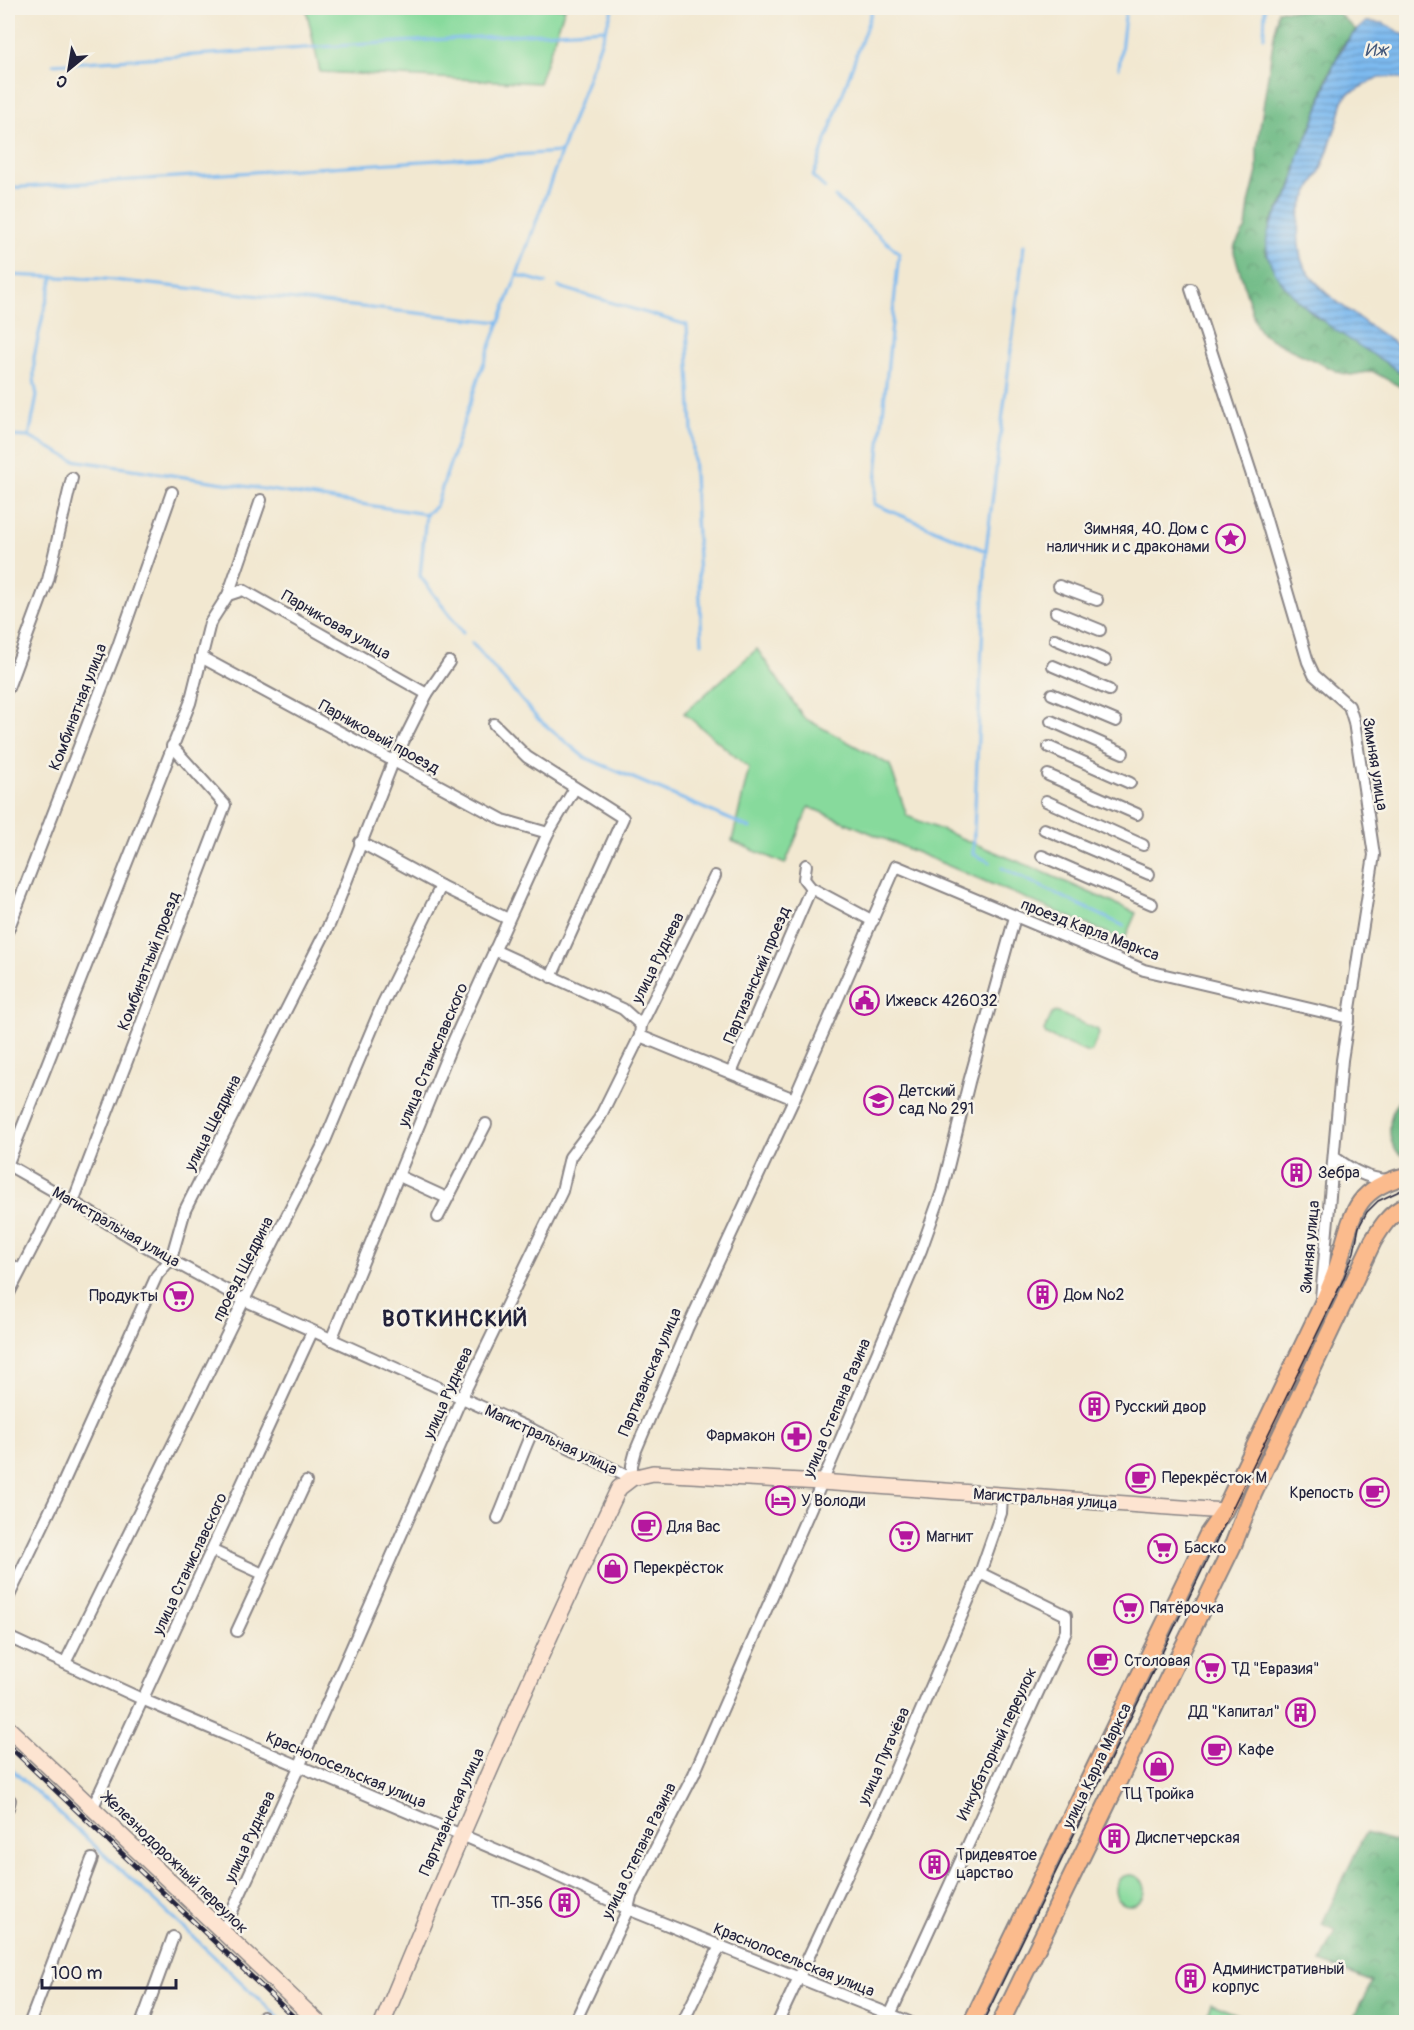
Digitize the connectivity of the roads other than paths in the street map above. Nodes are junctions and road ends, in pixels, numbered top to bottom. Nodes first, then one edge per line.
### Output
1 (1191, 288) dead end
2 (72, 478) dead end
3 (172, 492) dead end
4 (261, 500) dead end
5 (1059, 586) dead end
6 (228, 595) junction
7 (1097, 600) dead end
8 (1056, 612) dead end
9 (1100, 630) dead end
10 (1055, 639) dead end
11 (201, 657) junction
12 (1105, 660) dead end
13 (449, 663) dead end
14 (1053, 666) dead end
15 (8, 688) edge
16 (1109, 690) dead end
17 (427, 694) junction
18 (1052, 694) dead end
19 (1052, 721) dead end
20 (1116, 721) dead end
21 (494, 724) dead end
22 (172, 746) junction
23 (1049, 747) dead end
24 (1123, 753) dead end
25 (393, 762) junction
26 (1048, 775) dead end
27 (1130, 783) dead end
28 (575, 788) junction
29 (1046, 801) dead end
30 (1137, 814) dead end
31 (1044, 829) dead end
32 (548, 833) junction
33 (360, 842) junction
34 (1143, 845) dead end
35 (1042, 856) dead end
36 (806, 865) dead end
37 (896, 866) joint
38 (1149, 874) dead end
39 (715, 876) dead end
40 (441, 886) junction
41 (811, 888) junction
42 (1152, 904) dead end
43 (1015, 917) junction
44 (508, 919) junction
45 (873, 921) junction
46 (8, 930) edge
47 (494, 950) junction
48 (551, 977) junction
49 (1349, 1018) junction
50 (640, 1031) junction
51 (731, 1073) junction
52 (794, 1099) junction
53 (486, 1124) dead end
54 (1334, 1157) junction
55 (8, 1164) edge
56 (399, 1176) junction
57 (1399, 1178) edge
58 (60, 1194) junction
59 (447, 1198) junction
60 (73, 1202) junction
61 (1407, 1206) edge
62 (438, 1217) dead end
63 (171, 1259) junction
64 (8, 1263) edge
65 (20, 1270) junction
66 (8, 1294) edge
67 (244, 1300) junction
68 (1319, 1312) junction
69 (312, 1332) junction
70 (331, 1340) junction
71 (461, 1399) junction
72 (532, 1430) junction
73 (632, 1478) junction
74 (306, 1482) dead end
75 (821, 1482) junction
76 (1002, 1497) junction
77 (1224, 1511) junction
78 (1244, 1514) junction
79 (498, 1518) dead end
80 (213, 1551) junction
81 (980, 1573) junction
82 (263, 1574) junction
83 (8, 1598) edge
84 (237, 1631) dead end
85 (8, 1637) edge
86 (65, 1663) junction
87 (144, 1700) junction
88 (8, 1728) edge
89 (299, 1767) junction
90 (93, 1809) junction
91 (460, 1835) junction
92 (92, 1859) dead end
93 (628, 1909) junction
94 (222, 1933) junction
95 (173, 1938) dead end
96 (720, 1946) junction
97 (798, 1977) junction
98 (890, 2015) junction
99 (30, 2022) edge
100 (142, 2022) edge
101 (318, 2022) edge
102 (383, 2022) edge
103 (575, 2022) edge
104 (683, 2022) edge
105 (778, 2022) edge
106 (909, 2022) edge
107 (972, 2022) edge
108 (1001, 2022) edge

1 - 49 street, Зимняя улица
2 - 15 street
3 - 46 street, Комбинатная улица
4 - 6 street
5 - 7 street
6 - 11 street
6 - 17 street, Парниковая улица
8 - 9 street
10 - 12 street
11 - 22 street
11 - 25 street, Парниковый проезд
13 - 17 street, улица Щедрина
14 - 16 street
17 - 25 street, улица Щедрина
18 - 20 street
19 - 24 street
21 - 28 street
22 - 55 street
22 - 60 street, Комбинатный проезд
23 - 27 street
25 - 32 street, Парниковый проезд
25 - 33 street, улица Щедрина
26 - 30 street
28 - 32 street, улица Станиславского
28 - 48 street
29 - 34 street
31 - 38 street
32 - 44 street, улица Станиславского
33 - 40 street
33 - 63 street, улица Щедрина
35 - 42 street
36 - 41 street
37 - 43 street, проезд Карла Маркса
37 - 45 street, Партизанская улица
39 - 50 street, улица Руднева
40 - 44 street
40 - 67 street, проезд Щедрина
41 - 45 street
41 - 51 street, Партизанский проезд
43 - 49 street, проезд Карла Маркса
43 - 75 street, улица Степана Разина
44 - 47 street, улица Станиславского
45 - 52 street, Партизанская улица
47 - 48 street
47 - 56 street, улица Станиславского
48 - 50 street
49 - 54 street, Зимняя улица
50 - 51 street
50 - 71 street, улица Руднева
51 - 52 street
52 - 73 street, Партизанская улица
53 - 59 street
54 - 57 street
54 - 68 street, Зимняя улица
55 - 58 street, Магистральная улица
56 - 59 street
56 - 70 street, улица Станиславского
57 - 68 main road
58 - 60 street, Магистральная улица
58 - 65 street
59 - 62 street
60 - 63 street, Магистральная улица
61 - 78 main road
63 - 67 street, Магистральная улица
63 - 83 street, улица Щедрина
64 - 65 street
65 - 66 street
67 - 69 street, Магистральная улица
67 - 86 street, проезд Щедрина
68 - 77 main road
69 - 70 street, Магистральная улица
69 - 80 street, улица Станиславского
70 - 71 street, Магистральная улица
71 - 72 street, Магистральная улица
71 - 89 street, улица Руднева
72 - 73 street, Магистральная улица
72 - 79 street
73 - 75 street, Магистральная улица
73 - 91 street, Партизанская улица
74 - 82 street
75 - 76 street, Магистральная улица
75 - 93 street, улица Степана Разина
76 - 77 street, Магистральная улица
76 - 81 street, улица Пугачёва
77 - 78 main road, Магистральная улица
77 - 107 main road, улица Карла Маркса
78 - 108 main road, улица Карла Маркса
80 - 82 street
80 - 87 street, улица Станиславского
81 - 97 street, улица Пугачёва
81 - 98 street, Инкубаторный переулок
82 - 84 street
85 - 86 street, Краснопосельская улица
86 - 87 street, Краснопосельская улица
87 - 89 street, Краснопосельская улица
87 - 90 street, улица Станиславского
88 - 90 street, Железнодорожный переулок
89 - 91 street, Краснопосельская улица
89 - 94 street, улица Руднева
90 - 94 street, Железнодорожный переулок
91 - 93 street, Краснопосельская улица
91 - 102 street, Партизанская улица
92 - 99 street
93 - 96 street, Краснопосельская улица
93 - 103 street, улица Степана Разина
94 - 101 street, Железнодорожный переулок
95 - 100 street
96 - 97 street, Краснопосельская улица
96 - 104 street
97 - 98 street, Краснопосельская улица
97 - 105 street, улица Пугачёва
98 - 106 street, Краснопосельская улица

